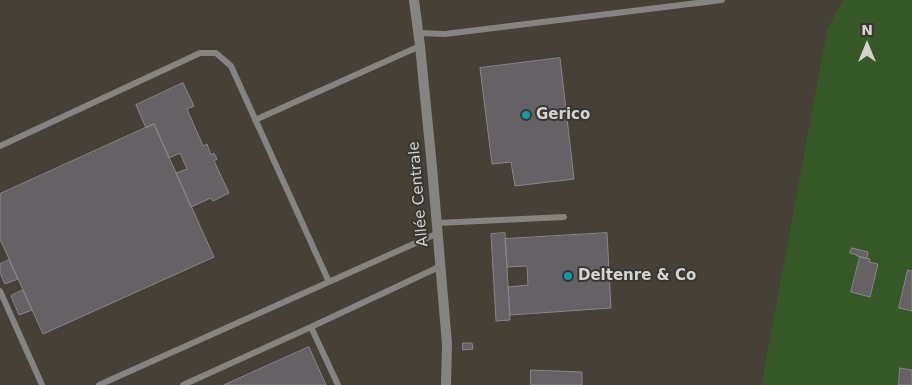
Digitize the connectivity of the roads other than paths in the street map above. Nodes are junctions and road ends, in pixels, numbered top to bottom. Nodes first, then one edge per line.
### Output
1 (414, 0) edge
2 (722, 0) edge
3 (419, 33) junction
4 (420, 46) junction
5 (255, 120) junction
6 (0, 146) edge
7 (564, 217) dead end
8 (437, 228) junction
9 (441, 266) junction
10 (329, 282) junction
11 (0, 291) edge
12 (311, 327) junction
13 (42, 385) edge
14 (99, 385) edge
15 (183, 385) edge
16 (338, 385) edge
17 (446, 385) edge

1 - 3 street, Allée Centrale
2 - 3 lane
3 - 4 street, Allée Centrale
4 - 5 lane
4 - 8 street, Allée Centrale
5 - 6 lane
5 - 10 lane
7 - 8 lane
8 - 9 street, Allée Centrale
8 - 10 lane
9 - 12 lane
9 - 17 street, Allée Centrale
10 - 14 lane
11 - 13 lane
12 - 15 lane
12 - 16 lane

